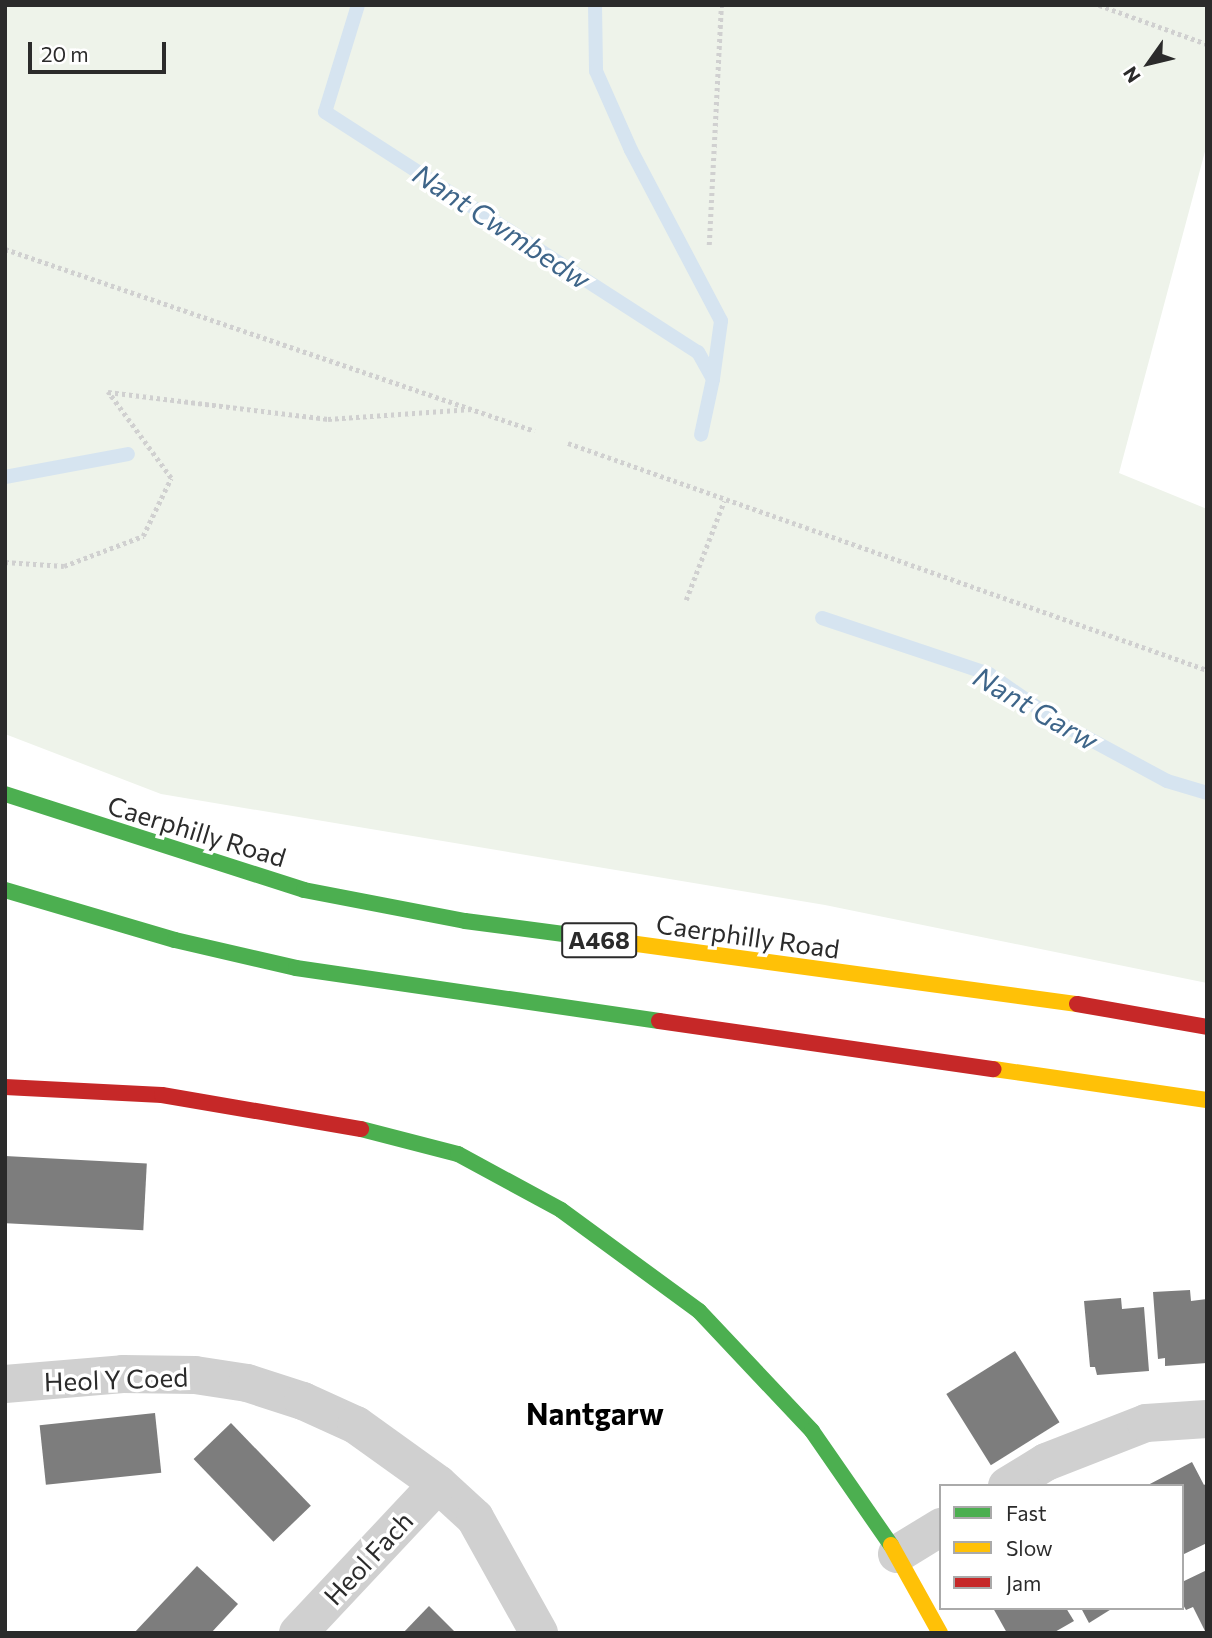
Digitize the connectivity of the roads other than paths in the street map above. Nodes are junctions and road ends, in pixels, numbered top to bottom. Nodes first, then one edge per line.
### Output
1 (5, 794) edge
2 (5, 890) edge
3 (1207, 1027) edge
4 (5, 1087) edge
5 (1207, 1100) edge
6 (5, 1384) edge
7 (1207, 1419) edge
8 (438, 1483) junction
9 (1010, 1484) edge
10 (939, 1528) edge
11 (897, 1553) junction
12 (298, 1633) edge
13 (539, 1633) edge
14 (940, 1633) edge

1 - 3 main road, Caerphilly Road / A468
2 - 5 main road
4 - 11 main road
6 - 8 street, Heol Y Coed
7 - 9 street
8 - 12 street, Heol Fach
8 - 13 street, Heol Y Coed
10 - 11 street
11 - 14 main road

